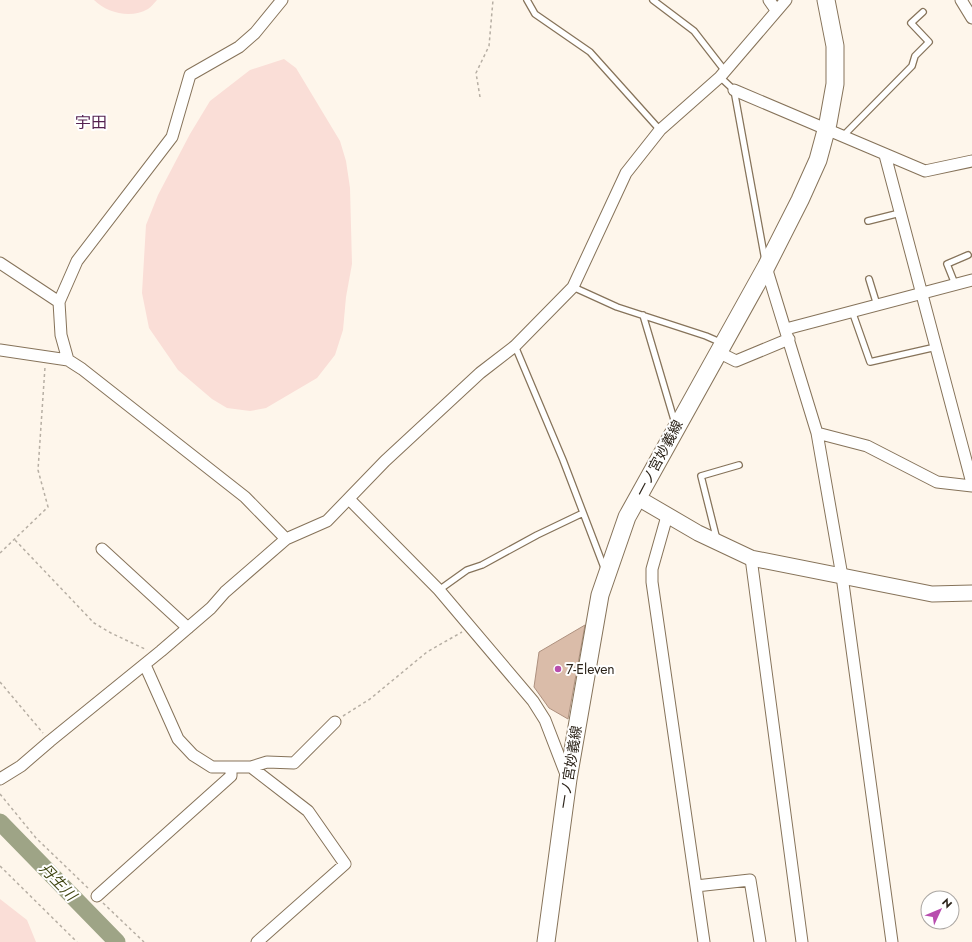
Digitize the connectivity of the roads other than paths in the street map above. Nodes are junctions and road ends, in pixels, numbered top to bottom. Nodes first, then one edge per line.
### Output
1 (282, 0) edge
2 (526, 0) edge
3 (653, 0) edge
4 (769, 0) edge
5 (786, 0) edge
6 (826, 0) edge
7 (961, 0) edge
8 (776, 10) junction
9 (923, 12) dead end
10 (972, 18) edge
11 (723, 74) junction
12 (734, 90) junction
13 (660, 130) junction
14 (826, 130) junction
15 (842, 137) junction
16 (885, 155) junction
17 (972, 161) edge
18 (900, 213) junction
19 (868, 221) dead end
20 (968, 255) dead end
21 (0, 263) edge
22 (766, 266) junction
23 (869, 279) dead end
24 (972, 280) edge
25 (955, 284) junction
26 (573, 287) junction
27 (921, 293) junction
28 (59, 302) junction
29 (877, 305) junction
30 (852, 311) junction
31 (643, 316) junction
32 (788, 334) junction
33 (515, 346) junction
34 (936, 347) junction
35 (720, 348) junction
36 (0, 350) edge
37 (68, 360) junction
38 (676, 427) junction
39 (818, 433) junction
40 (739, 465) dead end
41 (972, 484) edge
42 (638, 498) junction
43 (349, 499) junction
44 (583, 513) junction
45 (667, 516) junction
46 (286, 539) junction
47 (717, 542) junction
48 (102, 549) dead end
49 (751, 558) junction
50 (606, 574) junction
51 (842, 576) junction
52 (439, 590) junction
53 (972, 593) edge
54 (188, 628) junction
55 (145, 665) junction
56 (335, 722) road end
57 (231, 767) junction
58 (252, 767) junction
59 (568, 779) junction
60 (0, 780) edge
61 (696, 886) junction
62 (97, 896) road end
63 (257, 942) edge
64 (546, 942) edge
65 (704, 942) edge
66 (760, 942) edge
67 (802, 942) edge
68 (892, 942) edge

1 - 28 street
2 - 13 lane
3 - 11 lane
4 - 8 street
5 - 8 street
6 - 14 main road, 一ノ宮妙義線
7 - 10 street
8 - 11 street
9 - 15 lane
11 - 12 lane
11 - 13 street
12 - 14 street
12 - 22 lane
13 - 26 street
14 - 15 street
14 - 22 main road, 一ノ宮妙義線
15 - 16 street
16 - 17 street
16 - 18 street
18 - 19 lane
18 - 27 street
20 - 25 lane
21 - 28 street
22 - 32 street
22 - 35 main road, 一ノ宮妙義線
23 - 29 lane
24 - 25 street
25 - 27 street
26 - 31 lane
26 - 33 street
27 - 29 street
27 - 34 street
28 - 37 street
29 - 30 street
30 - 32 street
30 - 34 lane
31 - 35 lane
31 - 38 lane
32 - 35 street
32 - 39 street
33 - 43 street
33 - 44 lane
34 - 41 street
35 - 38 main road, 一ノ宮妙義線
36 - 37 street
37 - 46 street
38 - 42 main road, 一ノ宮妙義線
39 - 41 street
39 - 51 street
40 - 47 lane
42 - 45 street
42 - 50 main road, 一ノ宮妙義線
43 - 46 street
43 - 52 street
44 - 50 lane
44 - 52 lane
45 - 47 street
45 - 61 street
46 - 54 street
47 - 49 street
48 - 54 street
49 - 51 street
49 - 67 street
50 - 59 main road, 一ノ宮妙義線
51 - 53 street
51 - 68 street
52 - 59 street
54 - 55 street
55 - 57 street
55 - 60 street
56 - 58 street
57 - 58 street
57 - 62 street
58 - 63 street
59 - 64 main road, 一ノ宮妙義線
61 - 65 street
61 - 66 street

